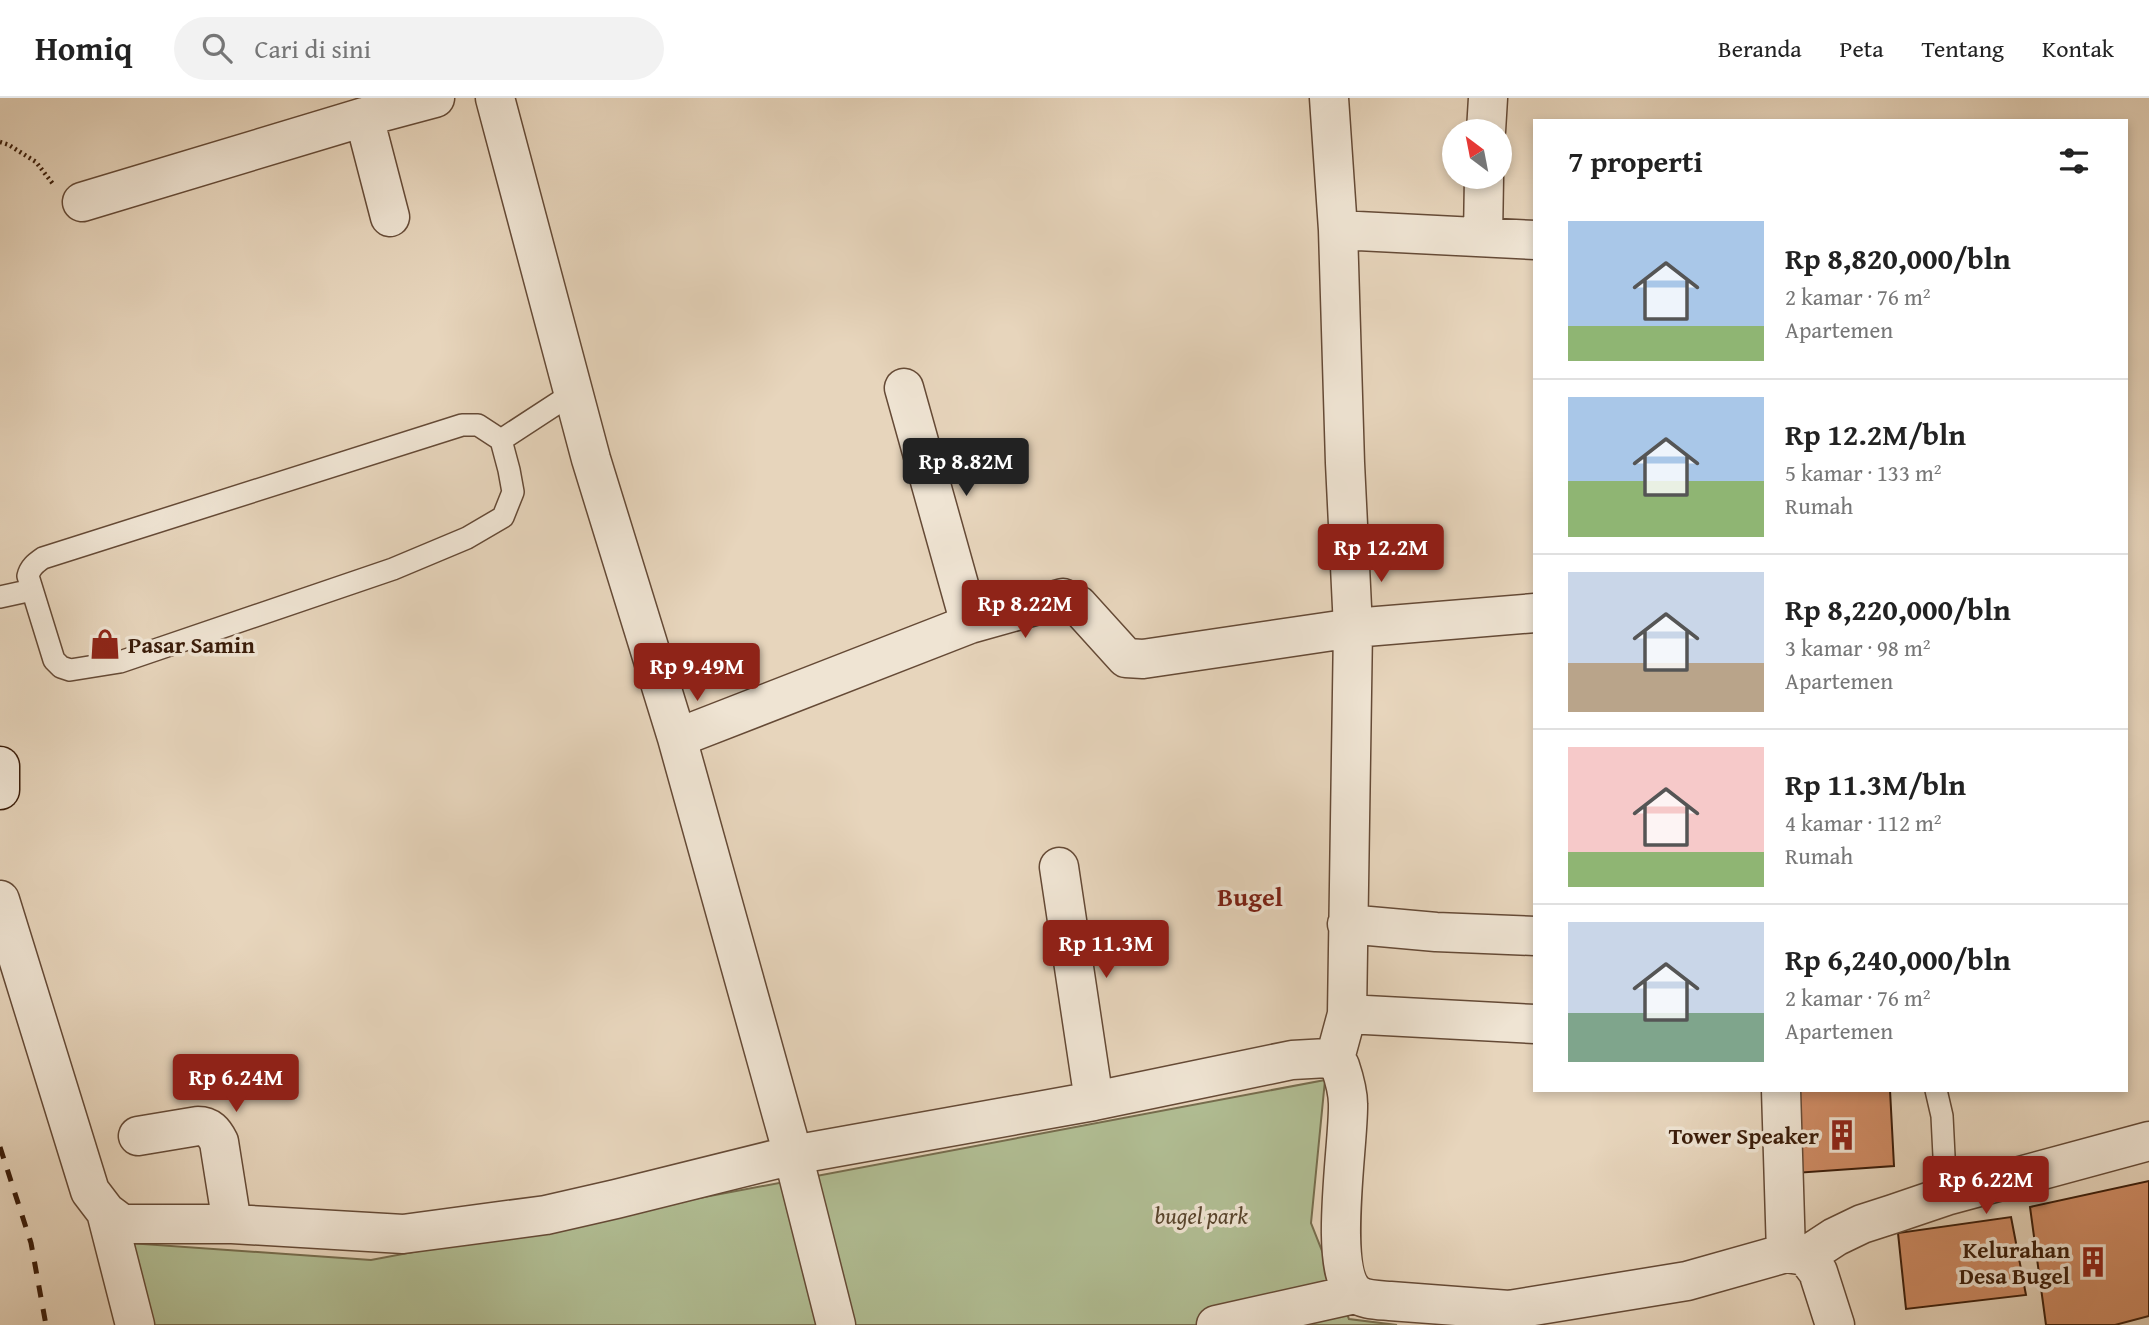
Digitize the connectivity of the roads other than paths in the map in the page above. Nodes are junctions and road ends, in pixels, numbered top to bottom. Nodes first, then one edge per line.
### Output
1 (435, 98) edge
2 (495, 98) edge
3 (1329, 98) edge
4 (1488, 98) edge
5 (364, 117) junction
6 (1487, 119) edge
7 (1484, 189) edge
8 (82, 202) road end
9 (390, 217) dead end
10 (1338, 230) junction
11 (1482, 236) junction
12 (1533, 240) edge
13 (904, 388) dead end
14 (573, 393) junction
15 (501, 440) junction
16 (32, 590) junction
17 (0, 597) edge
18 (1533, 613) edge
19 (970, 624) junction
20 (1353, 628) junction
21 (677, 738) junction
22 (0, 766) edge
23 (0, 790) edge
24 (1059, 867) dead end
25 (0, 900) edge
26 (1347, 924) junction
27 (1533, 936) edge
28 (1347, 1014) junction
29 (1533, 1024) edge
30 (1334, 1062) junction
31 (1781, 1092) edge
32 (1936, 1092) edge
33 (1094, 1101) junction
34 (138, 1136) dead end
35 (2149, 1141) edge
36 (793, 1155) junction
37 (1946, 1196) junction
38 (106, 1212) junction
39 (232, 1224) junction
40 (1796, 1254) junction
41 (1355, 1294) junction
42 (1506, 1317) edge
43 (135, 1325) edge
44 (836, 1325) edge
45 (1216, 1325) edge
46 (1835, 1325) edge

1 - 5 street
2 - 14 street
3 - 10 street
4 - 6 street
5 - 8 street
5 - 9 street
7 - 11 street
10 - 11 street
10 - 20 street
11 - 12 street
13 - 19 street
14 - 15 lane
14 - 21 street
15 - 16 lane
15 - 16 lane
16 - 17 lane
18 - 20 street
19 - 20 street
19 - 21 street
20 - 26 street
21 - 36 street
22 - 23 street
24 - 33 street
25 - 38 street
26 - 27 street
26 - 28 street
28 - 29 street
28 - 30 street
30 - 33 street
30 - 41 street
31 - 40 street
32 - 37 lane
33 - 36 street
34 - 39 street
35 - 37 street
36 - 39 street
36 - 44 street
37 - 40 street
38 - 39 street
38 - 43 street
40 - 42 street
40 - 46 street
41 - 42 street
41 - 45 street

